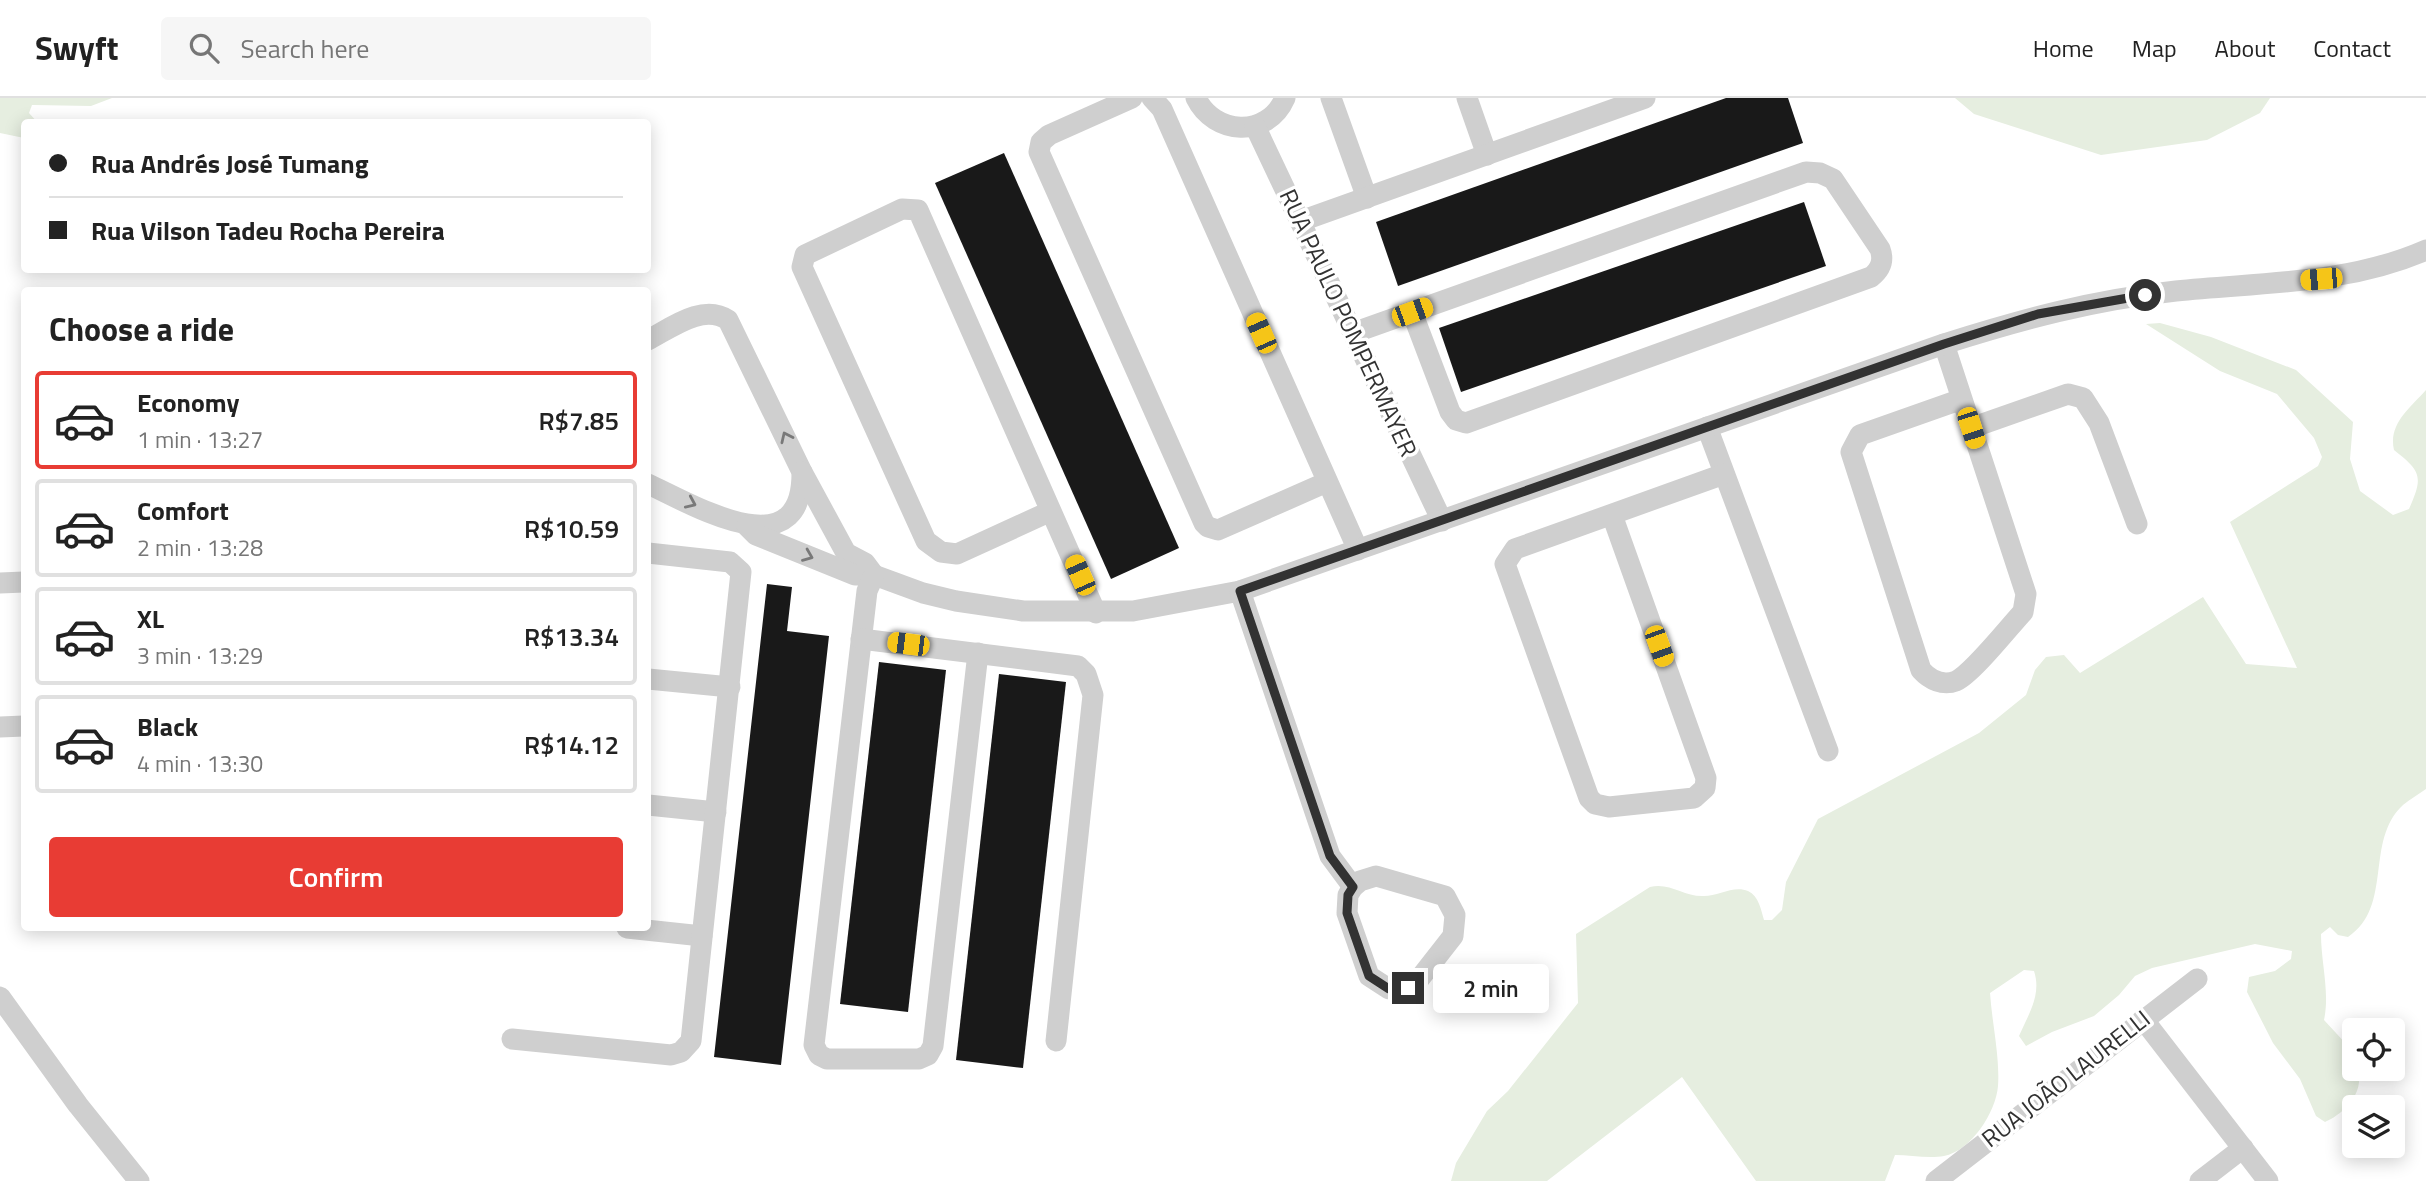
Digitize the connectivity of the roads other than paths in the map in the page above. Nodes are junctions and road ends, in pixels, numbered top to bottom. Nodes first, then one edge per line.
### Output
1 (1132, 98) edge
2 (1152, 98) edge
3 (1196, 98) edge
4 (1285, 98) edge
5 (1331, 98) edge
6 (1467, 98) edge
7 (1645, 98) edge
8 (1255, 126) junction
9 (1487, 155) junction
10 (1367, 198) junction
11 (1301, 221) junction
12 (2426, 250) edge
13 (1412, 312) junction
14 (1353, 333) junction
15 (651, 339) edge
16 (1944, 344) junction
17 (1962, 399) junction
18 (1707, 428) junction
19 (1971, 428) junction
20 (802, 472) junction
21 (1724, 474) junction
22 (1327, 482) junction
23 (651, 485) edge
24 (1051, 511) junction
25 (1612, 514) junction
26 (1441, 521) junction
27 (2137, 524) dead end
28 (747, 526) junction
29 (1358, 550) junction
30 (651, 553) edge
31 (874, 575) junction
32 (21, 582) edge
33 (0, 583) edge
34 (1240, 591) junction
35 (1096, 613) junction
36 (861, 639) junction
37 (978, 653) junction
38 (651, 679) edge
39 (730, 687) junction
40 (21, 726) edge
41 (0, 727) edge
42 (1828, 751) dead end
43 (651, 804) edge
44 (716, 812) junction
45 (1353, 887) junction
46 (651, 931) edge
47 (702, 936) junction
48 (2197, 979) dead end
49 (0, 997) edge
50 (2143, 1019) junction
51 (512, 1039) dead end
52 (1056, 1041) dead end
53 (2243, 1148) junction
54 (139, 1181) edge
55 (1936, 1181) edge
56 (2200, 1181) edge
57 (2268, 1181) edge

1 - 22 street
2 - 22 street
3 - 8 street
4 - 8 street
5 - 10 street
6 - 9 street
7 - 9 street
8 - 11 street, RUA PAULO POMPERMAYER
9 - 10 street
10 - 11 street
11 - 14 street, RUA PAULO POMPERMAYER
12 - 16 street
13 - 13 street
13 - 14 street
14 - 26 street, RUA PAULO POMPERMAYER
20 -> 15 street
16 - 17 street
16 - 18 street
17 - 19 street
17 - 19 street
18 - 21 street
18 - 26 street
19 - 27 street
20 - 28 street
20 - 31 street
21 - 25 street
21 - 42 street
22 - 29 street
23 -> 28 street
24 - 24 street
24 - 35 street
25 - 25 street
26 - 29 street
28 -> 31 street
29 - 34 street
30 - 39 street
31 - 35 street
31 - 36 street
32 - 33 street
34 - 35 street
34 - 45 street
36 - 37 street
36 - 37 street
37 - 52 street
38 - 39 street
39 - 44 street
40 - 41 street
43 - 44 street
44 - 47 street
45 - 45 street
46 - 47 street
47 - 51 street
48 - 50 street, RUA JOÃO LAURELLI
49 - 54 street
50 - 53 street
50 - 55 street, RUA JOÃO LAURELLI
53 - 56 street
53 - 57 street

